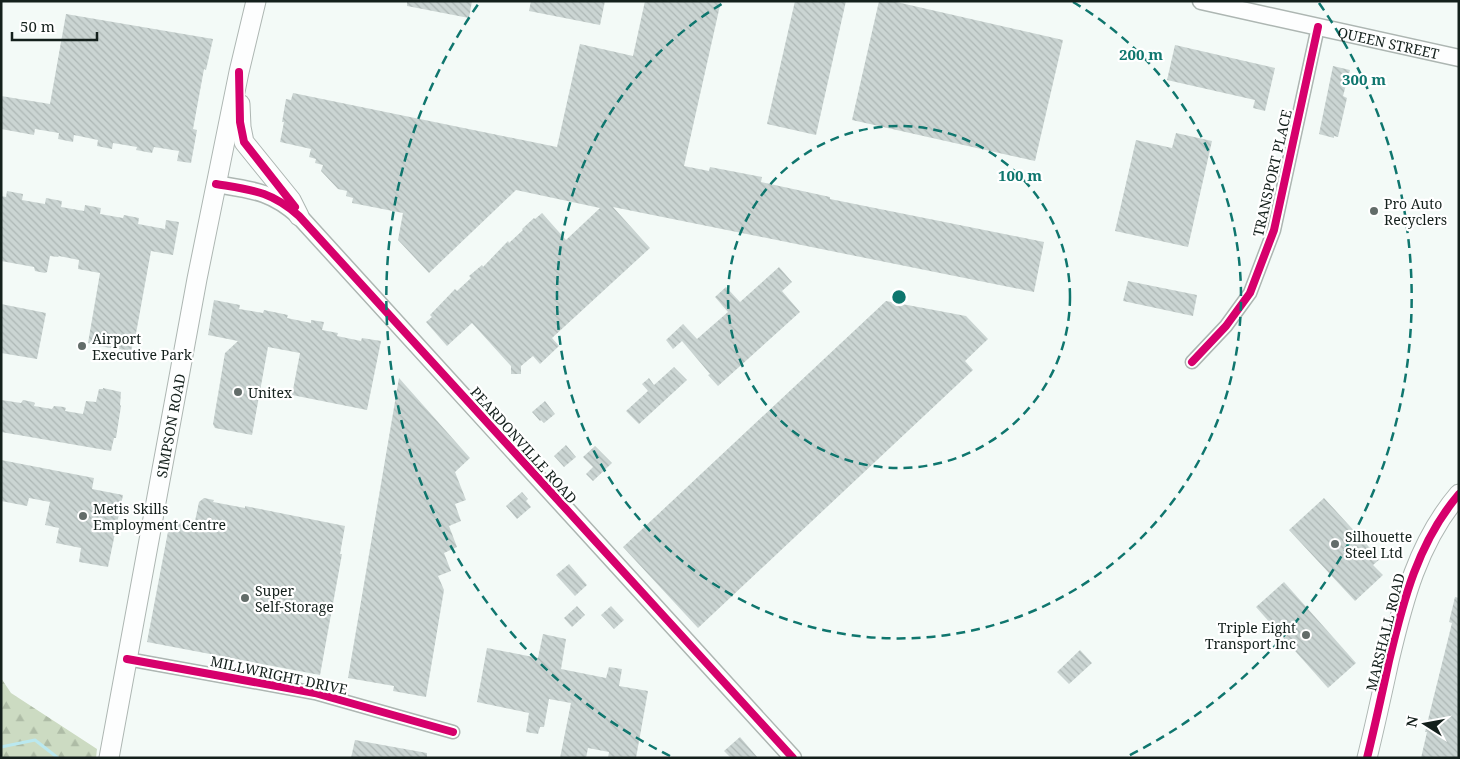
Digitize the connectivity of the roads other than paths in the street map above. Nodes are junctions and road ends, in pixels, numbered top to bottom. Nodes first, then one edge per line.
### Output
1 (256, 1) edge
2 (1201, 1) edge
3 (1318, 27) junction
4 (1459, 58) edge
5 (239, 72) junction
6 (216, 184) junction
7 (300, 216) junction
8 (1192, 362) dead end
9 (1459, 494) edge
10 (128, 659) junction
11 (452, 732) dead end
12 (109, 758) edge
13 (793, 758) edge
14 (1367, 758) edge

1 - 5 main road
2 - 3 street, QUEEN STREET
3 - 4 street, QUEEN STREET
3 - 8 street, TRANSPORT PLACE
5 - 6 main road
5 - 7 main road
6 - 7 street, PEARDONVILLE ROAD
6 - 10 main road, SIMPSON ROAD
7 - 13 street, PEARDONVILLE ROAD
9 - 14 main road, MARSHALL ROAD
10 - 11 street, MILLWRIGHT DRIVE
10 - 12 main road, SIMPSON ROAD

